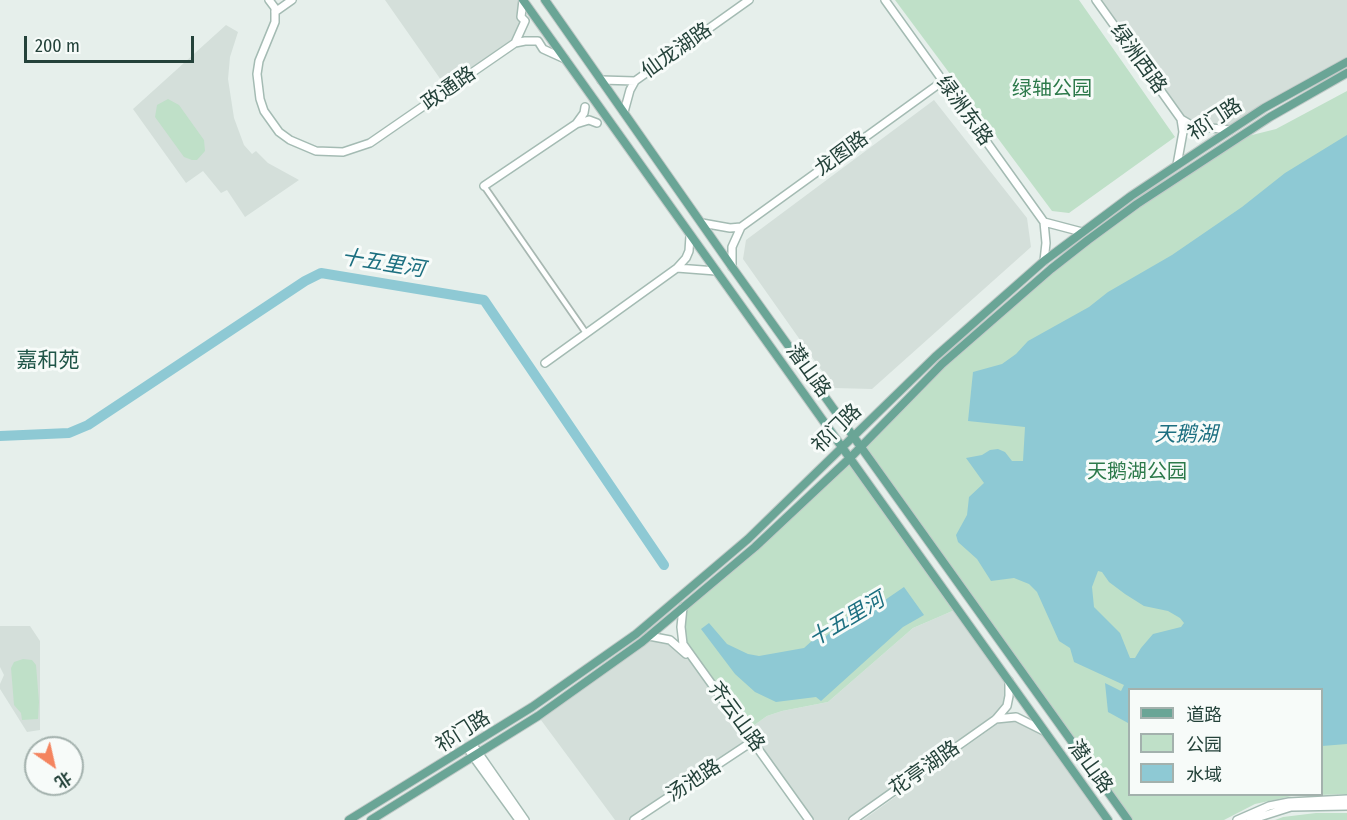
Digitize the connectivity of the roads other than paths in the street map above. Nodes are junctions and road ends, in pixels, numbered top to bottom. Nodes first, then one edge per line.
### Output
1 (269, 0) edge
2 (292, 0) edge
3 (523, 0) edge
4 (544, 0) edge
5 (749, 0) edge
6 (885, 0) edge
7 (1096, 0) edge
8 (275, 12) junction
9 (516, 43) junction
10 (565, 58) junction
11 (1347, 62) edge
12 (1347, 74) edge
13 (601, 80) junction
14 (635, 81) junction
15 (943, 81) junction
16 (585, 106) dead end
17 (624, 112) junction
18 (1181, 119) junction
19 (597, 123) dead end
20 (576, 124) junction
21 (1230, 130) junction
22 (1177, 165) junction
23 (484, 186) joint
24 (1044, 222) junction
25 (702, 224) junction
26 (741, 227) junction
27 (1082, 232) junction
28 (690, 236) junction
29 (1044, 261) junction
30 (732, 267) junction
31 (677, 268) junction
32 (716, 271) junction
33 (585, 333) junction
34 (545, 363) dead end
35 (854, 437) junction
36 (842, 447) junction
37 (861, 447) junction
38 (850, 458) junction
39 (682, 607) junction
40 (649, 636) junction
41 (1009, 681) junction
42 (996, 719) junction
43 (1045, 732) junction
44 (752, 744) junction
45 (470, 747) junction
46 (476, 755) junction
47 (1347, 800) edge
48 (1347, 806) edge
49 (349, 820) edge
50 (371, 820) edge
51 (519, 820) edge
52 (525, 820) edge
53 (634, 820) edge
54 (640, 820) edge
55 (804, 820) edge
56 (809, 820) edge
57 (853, 820) edge
58 (1108, 820) edge
59 (1128, 820) edge
60 (1237, 820) edge
61 (1250, 820) edge

1 - 8 street
2 - 8 street
3 - 9 street
3 - 10 main road, 潜山路
4 - 13 main road, 潜山路
5 - 14 street, 仙龙湖路
6 - 15 street, 绿洲东路
7 - 18 street, 绿洲西路
8 - 9 street, 政通路
9 - 10 street
10 - 28 main road, 潜山路
11 - 21 main road, 祁门路
12 - 37 main road, 祁门路
13 - 14 street
13 - 17 main road, 潜山路
14 - 17 street
15 - 24 street, 绿洲东路
15 - 26 street, 龙图路
16 - 20 street
17 - 25 main road, 潜山路
18 - 21 street
18 - 22 street
19 - 20 street
20 - 23 street
21 - 22 main road, 祁门路
22 - 27 main road, 祁门路
23 - 33 street
24 - 27 street
24 - 29 street
25 - 26 street
25 - 30 main road, 潜山路
26 - 30 street
27 - 29 main road, 祁门路
28 - 31 street
28 - 32 main road, 潜山路
29 - 35 main road, 祁门路
30 - 35 main road, 潜山路
31 - 32 street
31 - 33 street
32 - 36 main road, 潜山路
33 - 34 street
35 - 36 main road, 祁门路
35 - 37 main road, 潜山路
36 - 38 main road, 潜山路
36 - 45 main road, 祁门路
37 - 38 main road, 祁门路
37 - 59 main road, 潜山路
38 - 39 main road, 祁门路
38 - 41 main road, 潜山路
39 - 40 main road, 祁门路
39 - 44 street, 齐云山路
40 - 44 street
40 - 46 main road, 祁门路
41 - 42 street, 花亭湖路
41 - 43 main road, 潜山路
42 - 43 street
42 - 57 street, 花亭湖路
43 - 58 main road, 潜山路
44 - 53 street, 汤池路
44 - 54 street, 汤池路
44 - 55 street
44 - 56 street, 齐云山路
45 - 46 street
45 - 49 main road, 祁门路
46 - 50 main road, 祁门路
46 - 51 street
46 - 52 street
47 - 60 street
48 - 61 street

